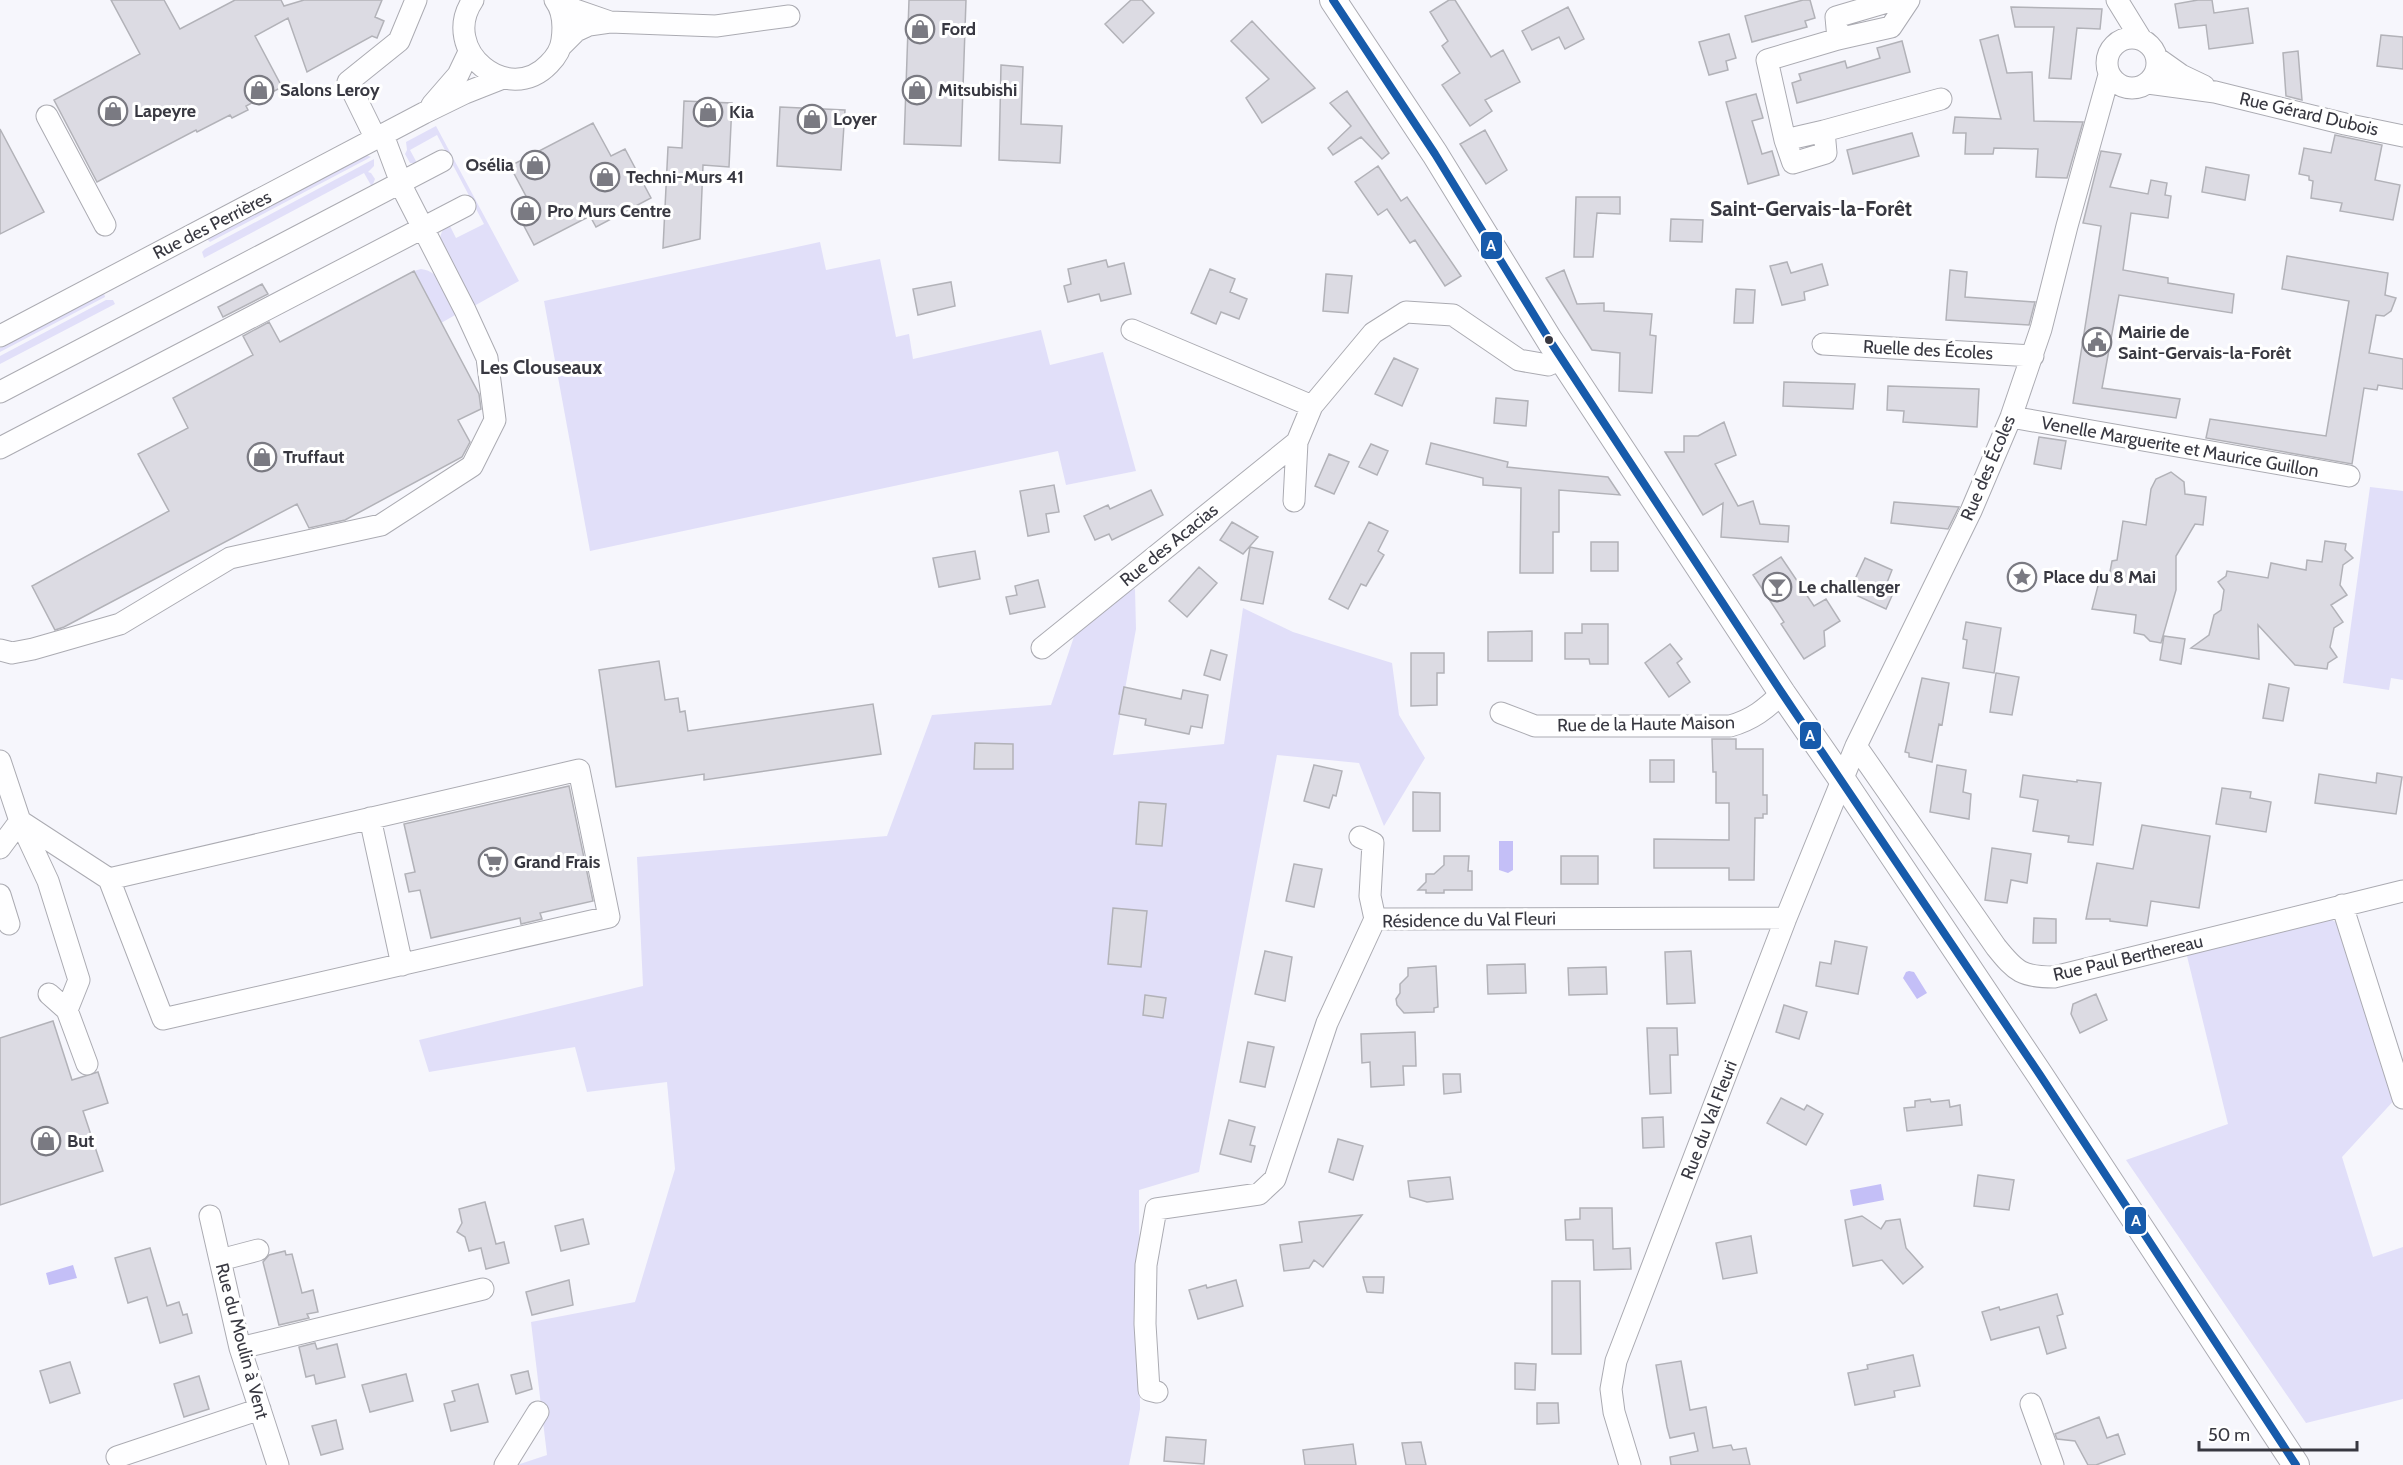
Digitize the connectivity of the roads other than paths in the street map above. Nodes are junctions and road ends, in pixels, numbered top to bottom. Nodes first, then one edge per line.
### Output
1 (416, 0) edge
2 (473, 0) edge
3 (1333, 0) edge
4 (1894, 0) edge
5 (1908, 0) edge
6 (557, 2) edge
7 (2117, 2) edge
8 (1833, 8) edge
9 (789, 16) dead end
10 (610, 22) junction
11 (1838, 39) junction
12 (2141, 39) junction
13 (562, 45) junction
14 (2111, 48) junction
15 (469, 52) junction
16 (2157, 58) junction
17 (2109, 75) junction
18 (503, 78) junction
19 (2138, 86) junction
20 (2215, 92) junction
21 (1941, 99) dead end
22 (424, 113) junction
23 (47, 116) dead end
24 (2403, 136) edge
25 (379, 137) junction
26 (2090, 140) junction
27 (442, 161) dead end
28 (401, 182) junction
29 (465, 206) dead end
30 (105, 225) dead end
31 (423, 228) junction
32 (1132, 330) dead end
33 (0, 336) edge
34 (1823, 344) dead end
35 (2033, 356) junction
36 (1562, 359) junction
37 (0, 392) edge
38 (1312, 406) junction
39 (2011, 417) junction
40 (1297, 442) junction
41 (0, 448) edge
42 (2349, 476) dead end
43 (1294, 501) dead end
44 (1042, 648) dead end
45 (0, 650) edge
46 (1782, 693) junction
47 (1501, 713) dead end
48 (1856, 746) junction
49 (0, 761) edge
50 (1844, 781) junction
51 (370, 818) junction
52 (20, 821) junction
53 (1360, 837) dead end
54 (0, 848) edge
55 (108, 879) junction
56 (2403, 891) edge
57 (0, 895) edge
58 (2342, 905) junction
59 (1786, 918) junction
60 (1375, 919) junction
61 (9, 924) dead end
62 (402, 965) junction
63 (49, 994) dead end
64 (67, 1010) junction
65 (87, 1065) dead end
66 (2403, 1098) edge
67 (210, 1216) dead end
68 (258, 1250) dead end
69 (220, 1260) junction
70 (483, 1289) dead end
71 (240, 1348) junction
72 (1157, 1392) dead end
73 (2031, 1404) dead end
74 (260, 1409) junction
75 (538, 1412) dead end
76 (117, 1457) dead end
77 (1628, 1458) edge
78 (278, 1465) edge
79 (505, 1465) edge
80 (2052, 1465) edge
81 (2296, 1465) edge

1 - 25 street
2 - 15 street
3 - 36 main road
4 - 8 street
5 - 11 street
6 - 10 street
6 - 13 street
7 - 12 street
7 - 14 street
8 - 11 street
9 - 10 street
10 - 13 street, Rue des Perrières
11 - 21 street
12 - 14 street
12 - 16 street
13 - 18 street, Rue des Perrières
14 - 17 street
15 - 18 street
15 - 22 street, Rue des Perrières
16 - 19 street
16 - 20 street, Rue Gérard Dubois
17 - 19 street
17 - 26 street, Rue des Écoles
18 - 22 street, Rue des Perrières
19 - 20 street, Rue Gérard Dubois
19 - 26 street, Rue des Écoles
20 - 24 street, Rue Gérard Dubois
22 - 25 street, Rue des Perrières
23 - 30 street
25 - 28 street
25 - 33 street, Rue des Perrières
26 - 35 street, Rue des Écoles
27 - 28 street
28 - 31 street
28 - 37 street
29 - 31 street
31 - 41 street
31 - 45 street
32 - 38 street
34 - 35 street, Ruelle des Écoles
35 - 39 street, Rue des Écoles
36 - 38 street, Rue des Acacias
36 - 46 main road
38 - 40 street, Rue des Acacias
39 - 42 street, Venelle Marguerite et Maurice Guillon
39 - 48 street, Rue des Écoles
40 - 43 street, Rue des Acacias
40 - 44 street, Rue des Acacias
46 - 47 street, Rue de la Haute Maison
46 - 50 main road
48 - 50 street, Rue des Écoles
48 - 58 street, Rue Paul Berthereau
49 - 52 street
50 - 59 street, Rue du Val Fleuri
50 - 81 main road
51 - 55 street
51 - 62 street
51 - 62 street
52 - 54 street
52 - 55 street
52 - 64 street
53 - 60 street
55 - 62 street
56 - 58 street, Rue Paul Berthereau
57 - 61 street
58 - 66 street
59 - 60 street, Résidence du Val Fleuri
59 - 77 street, Rue du Val Fleuri
60 - 72 street, Résidence du Val Fleuri
63 - 64 street
64 - 65 street
67 - 69 street, Rue du Moulin à Vent
68 - 69 street
69 - 71 street, Rue du Moulin à Vent
70 - 71 street
71 - 74 street, Rue du Moulin à Vent
73 - 80 street
74 - 76 street
74 - 78 street, Rue du Moulin à Vent
75 - 79 street

